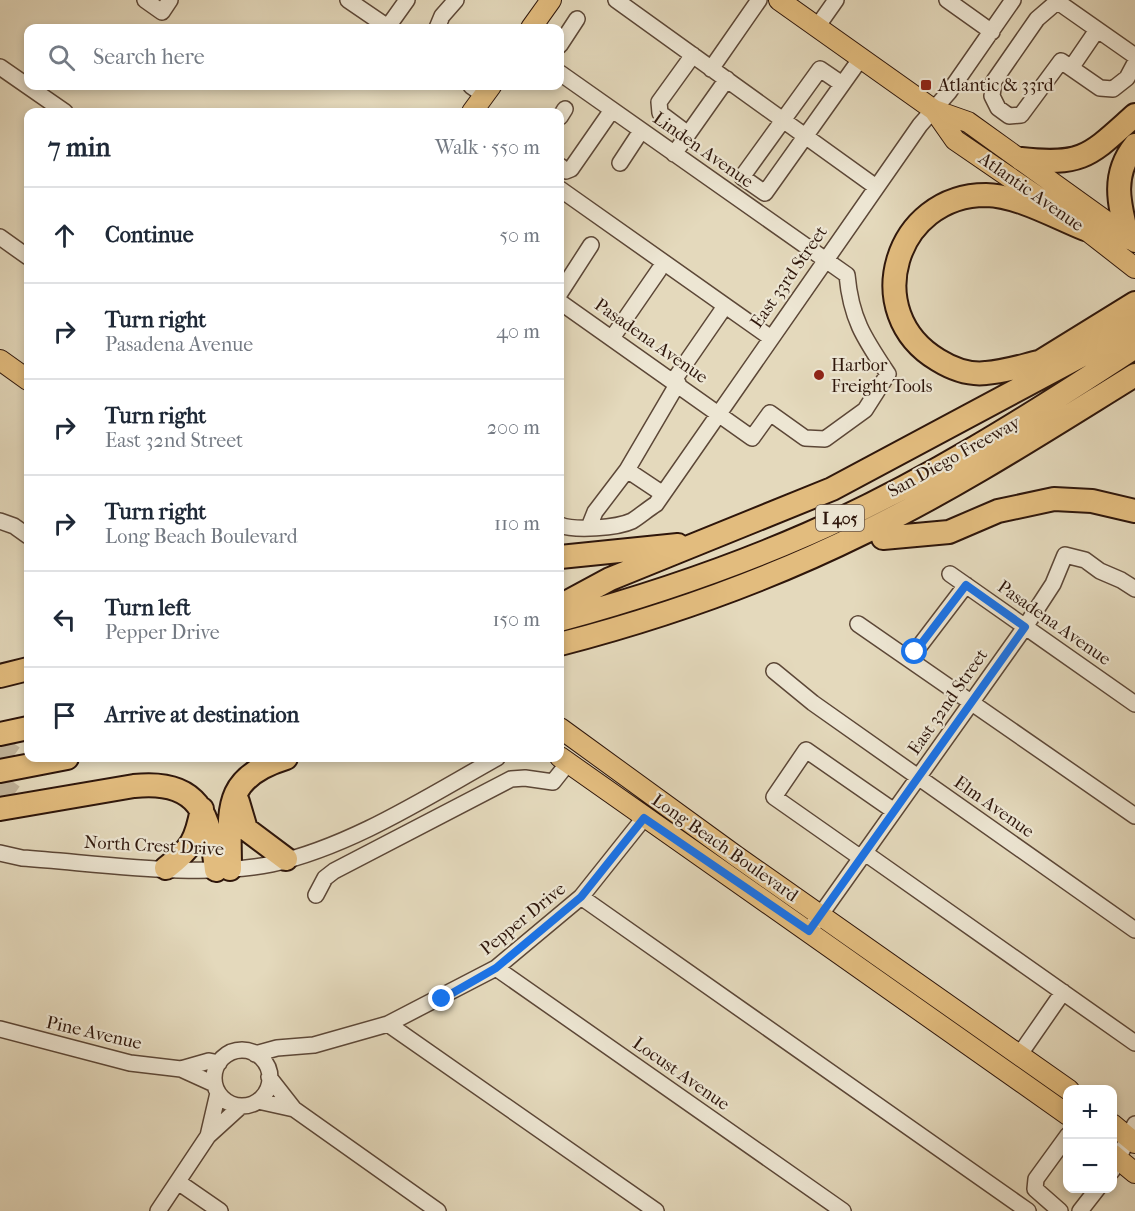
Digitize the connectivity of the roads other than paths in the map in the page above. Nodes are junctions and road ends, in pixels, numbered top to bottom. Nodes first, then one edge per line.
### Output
1 (145, 0) edge
2 (170, 0) edge
3 (348, 0) edge
4 (407, 0) edge
5 (456, 0) edge
6 (551, 0) edge
7 (616, 0) edge
8 (759, 0) edge
9 (836, 0) edge
10 (947, 0) edge
11 (1013, 0) edge
12 (1058, 1) edge
13 (788, 3) edge
14 (577, 19) dead end
15 (382, 24) edge
16 (391, 24) edge
17 (439, 24) edge
18 (534, 24) edge
19 (817, 27) junction
20 (1097, 30) junction
21 (992, 32) junction
22 (564, 39) edge
23 (693, 55) junction
24 (1135, 56) edge
25 (861, 58) junction
26 (1135, 63) edge
27 (1066, 64) junction
28 (0, 67) edge
29 (711, 69) junction
30 (564, 76) edge
31 (727, 80) junction
32 (24, 84) edge
33 (842, 84) junction
34 (33, 90) edge
35 (482, 90) edge
36 (59, 108) edge
37 (474, 108) edge
38 (612, 110) junction
39 (934, 110) junction
40 (1135, 115) edge
41 (783, 120) junction
42 (641, 131) junction
43 (688, 134) junction
44 (805, 135) junction
45 (1135, 145) edge
46 (674, 153) junction
47 (1021, 159) junction
48 (620, 163) dead end
49 (564, 169) edge
50 (876, 187) junction
51 (564, 192) edge
52 (1085, 229) junction
53 (0, 237) edge
54 (1132, 240) edge
55 (591, 245) dead end
56 (24, 254) edge
57 (825, 260) junction
58 (1135, 268) edge
59 (658, 270) dead end
60 (564, 287) edge
61 (1135, 303) edge
62 (564, 305) edge
63 (721, 312) dead end
64 (1135, 327) edge
65 (612, 338) junction
66 (771, 338) junction
67 (1135, 346) edge
68 (0, 360) edge
69 (1039, 362) junction
70 (1135, 366) edge
71 (1100, 370) junction
72 (1135, 375) edge
73 (24, 377) edge
74 (676, 382) junction
75 (1135, 391) edge
76 (719, 413) junction
77 (884, 462) junction
78 (627, 470) junction
79 (663, 494) junction
80 (1135, 511) edge
81 (0, 521) edge
82 (564, 527) edge
83 (589, 527) junction
84 (24, 533) edge
85 (883, 538) junction
86 (704, 543) junction
87 (564, 557) edge
88 (950, 574) dead end
89 (966, 585) junction
90 (1135, 590) edge
91 (564, 604) edge
92 (564, 619) edge
93 (858, 624) dead end
94 (1025, 627) junction
95 (564, 643) edge
96 (915, 652) dead end
97 (564, 656) edge
98 (24, 670) edge
99 (774, 671) dead end
100 (0, 676) edge
101 (972, 702) junction
102 (1135, 704) edge
103 (24, 729) edge
104 (564, 731) edge
105 (0, 734) edge
106 (24, 744) edge
107 (0, 748) edge
108 (24, 751) edge
109 (0, 756) edge
110 (564, 760) edge
111 (46, 762) edge
112 (274, 762) edge
113 (490, 762) edge
114 (563, 762) edge
115 (0, 771) edge
116 (918, 777) junction
117 (237, 788) junction
118 (202, 808) junction
119 (0, 809) edge
120 (894, 811) junction
121 (1135, 816) edge
122 (644, 818) junction
123 (0, 853) edge
124 (863, 855) junction
125 (285, 859) junction
126 (166, 868) junction
127 (223, 869) junction
128 (316, 895) dead end
129 (581, 897) junction
130 (821, 915) junction
131 (1135, 930) edge
132 (809, 931) junction
133 (496, 968) junction
134 (1062, 992) junction
135 (388, 1024) junction
136 (0, 1029) edge
137 (1135, 1043) edge
138 (297, 1048) junction
139 (255, 1054) junction
140 (1020, 1054) junction
141 (219, 1063) junction
142 (181, 1069) junction
143 (268, 1072) junction
144 (1063, 1085) edge
145 (216, 1089) junction
146 (258, 1101) junction
147 (241, 1106) junction
148 (294, 1109) junction
149 (1063, 1111) edge
150 (1117, 1126) edge
151 (1133, 1135) edge
152 (208, 1136) junction
153 (1065, 1139) edge
154 (1117, 1159) edge
155 (1117, 1163) edge
156 (1135, 1173) edge
157 (178, 1182) junction
158 (1094, 1193) edge
159 (159, 1211) edge
160 (220, 1211) edge
161 (438, 1211) edge
162 (656, 1211) edge
163 (843, 1211) edge
164 (1028, 1211) edge
165 (1060, 1211) edge
166 (1080, 1211) edge

1 - 2 street
3 - 15 street
4 - 16 street
5 - 17 street
6 - 18 main road
7 - 23 street
8 - 29 street
9 - 19 street
10 - 21 street
11 - 21 street, East 33rd Street
12 - 20 street
12 - 27 street
13 - 19 main road, Atlantic Avenue
14 - 22 street
19 - 25 main road, Atlantic Avenue
20 - 24 street
20 - 27 street
21 - 39 street, East 33rd Street
23 - 29 street
23 - 43 street
25 - 33 street
25 - 39 main road, Atlantic Avenue
26 - 27 street
28 - 32 street
29 - 31 street
30 - 38 street, Linden Avenue
31 - 41 street
31 - 43 street
33 - 41 street
33 - 44 street
34 - 36 street
35 - 37 main road
38 - 42 street, Linden Avenue
38 - 49 street
39 - 47 main road, Atlantic Avenue
39 - 50 street, East 33rd Street
39 - 52 main road, Atlantic Avenue
40 - 47 highway
41 - 44 street
41 - 44 street
42 - 46 street, Linden Avenue
42 - 48 street
43 - 46 street
44 - 50 street
45 - 54 highway
46 - 57 street, Linden Avenue
47 - 54 main road, Atlantic Avenue
50 - 57 street, East 33rd Street
51 - 66 street
52 - 58 main road, Atlantic Avenue
52 - 69 highway
53 - 56 street
55 - 60 street
57 - 66 street, East 33rd Street
57 - 76 street, Linden Avenue
59 - 65 street
61 - 69 highway
62 - 65 street, Pasadena Avenue
63 - 74 street
64 - 77 highway
65 - 74 street, Pasadena Avenue
66 - 76 street, East 33rd Street
67 - 71 highway, San Diego Freeway / I 405
68 - 73 main road
69 - 77 highway
70 - 71 highway
71 - 92 highway, San Diego Freeway / I 405
72 - 95 highway
74 - 76 street, Pasadena Avenue
74 - 78 street
75 - 85 highway, San Diego Freeway / I 405
76 - 79 street, East 33rd Street
77 - 86 highway
78 - 79 street
78 - 83 street
79 - 83 street, East 33rd Street
80 - 85 highway
81 - 84 street
82 - 83 street, East 33rd Street
85 - 97 highway, San Diego Freeway / I 405
86 - 87 highway
86 - 91 highway
88 - 89 street, Pasadena Avenue
89 - 94 street, Pasadena Avenue
89 - 96 street
90 - 94 street, East 32nd Street
93 - 101 street
94 - 101 street, East 32nd Street
94 - 102 street, Pasadena Avenue
98 - 100 highway
99 - 116 street, Elm Avenue
101 - 116 street, East 32nd Street
101 - 121 street
103 - 105 highway
104 - 130 main road, Long Beach Boulevard
106 - 107 highway
108 - 109 highway
110 - 122 main road, Long Beach Boulevard
111 - 115 highway
112 - 117 highway
113 - 125 street, North Crest Drive
114 - 128 street
116 - 120 street, East 32nd Street
116 - 131 street, Elm Avenue
117 - 125 highway
117 - 127 highway
118 - 119 highway
118 - 126 highway
118 - 127 highway
120 - 124 street, East 32nd Street
120 - 124 street
122 - 129 street, Pepper Drive
122 - 132 main road, Long Beach Boulevard
123 - 126 street, North Crest Drive
124 - 130 street, East 32nd Street
124 - 134 street
125 - 127 street, North Crest Drive
126 - 127 street, North Crest Drive
129 - 133 street, Pepper Drive
129 - 164 street
130 - 132 street, East 32nd Street
130 - 140 main road, Long Beach Boulevard
132 - 149 main road, Long Beach Boulevard
133 - 135 street, Pepper Drive
133 - 163 street, Locust Avenue
134 - 137 street
134 - 140 street
135 - 138 street, Pepper Drive
135 - 162 street
136 - 142 street, Pine Avenue
138 - 139 street, Pepper Drive
138 - 143 street, Pepper Drive
139 - 141 street
139 - 143 street
140 - 144 main road, Long Beach Boulevard
141 - 142 street, Pine Avenue
141 - 145 street
142 - 145 street, Pine Avenue
143 - 146 street
143 - 148 street
145 - 147 street
145 - 152 street
146 - 147 street
146 - 148 street
147 - 152 street
148 - 161 street
150 - 151 main road
151 - 154 street
152 - 157 street
153 - 165 street
155 - 156 main road
157 - 159 street
157 - 160 street
158 - 166 street

